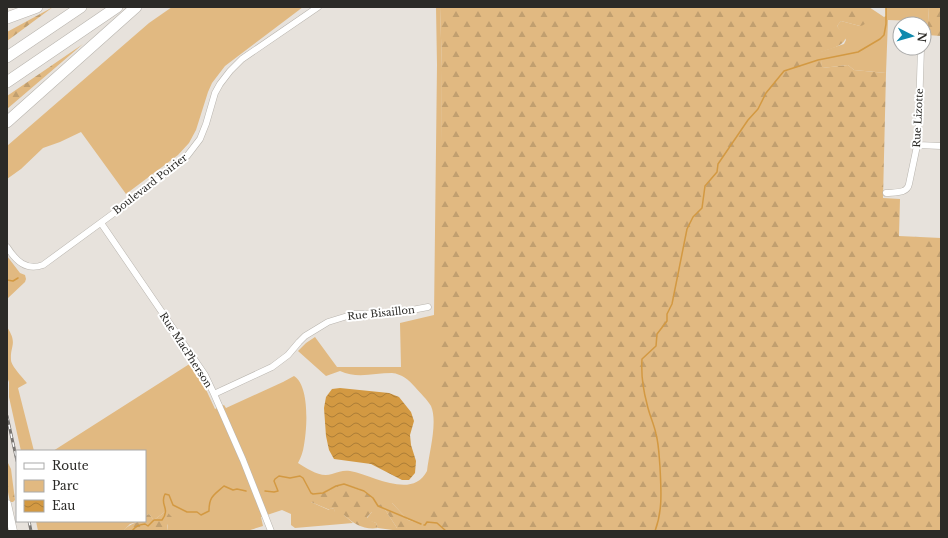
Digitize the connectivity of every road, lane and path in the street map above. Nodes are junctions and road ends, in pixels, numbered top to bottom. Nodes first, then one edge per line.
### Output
1 (37, 7) edge
2 (81, 7) edge
3 (117, 7) edge
4 (136, 7) edge
5 (318, 7) edge
6 (7, 18) edge
7 (921, 56) edge
8 (7, 57) edge
9 (7, 82) edge
10 (7, 122) edge
11 (918, 145) junction
12 (941, 146) edge
13 (886, 193) dead end
14 (101, 223) junction
15 (7, 247) edge
16 (428, 307) dead end
17 (214, 394) junction
18 (7, 504) edge
19 (13, 531) edge
20 (271, 531) edge

1 - 6 highway
2 - 8 highway
3 - 9 highway
4 - 10 highway
5 - 14 street, Boulevard Poirier
7 - 11 street, Rue Lizotte
11 - 12 street
11 - 13 street, Rue Lizotte
14 - 15 street, Boulevard Poirier
14 - 17 street, Rue MacPherson
16 - 17 street, Rue Bisaillon
17 - 20 street, Rue MacPherson
18 - 19 street

